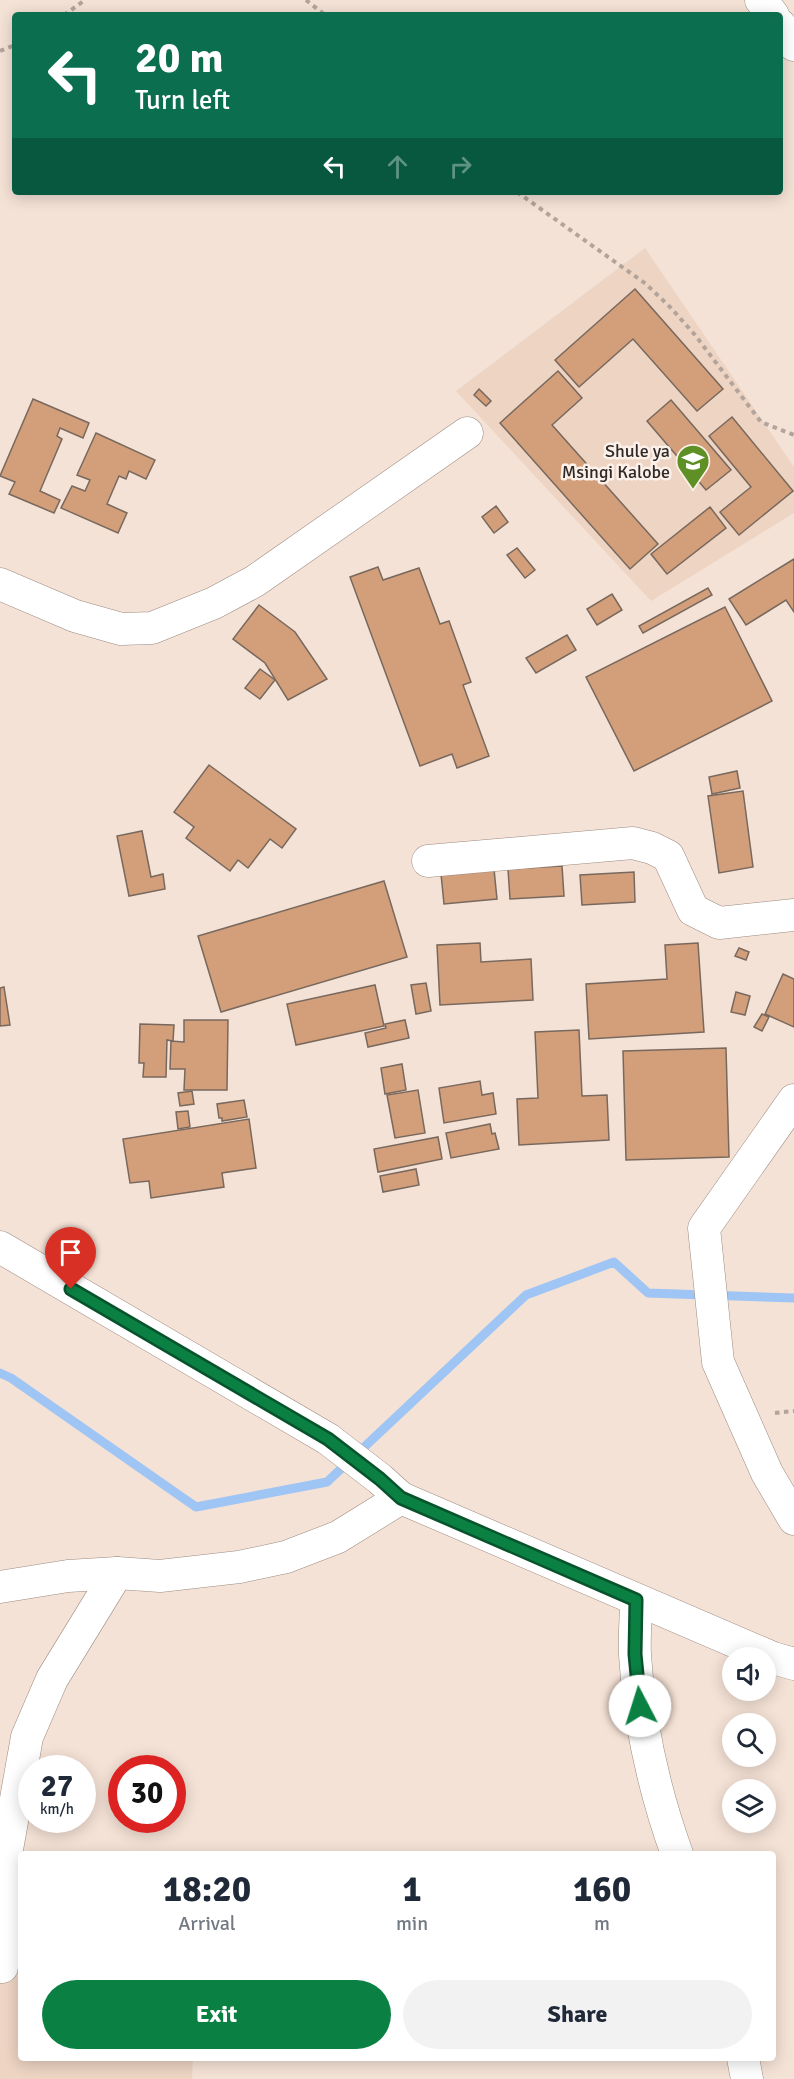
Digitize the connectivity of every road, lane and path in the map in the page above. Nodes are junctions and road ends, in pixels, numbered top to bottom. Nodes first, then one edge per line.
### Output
1 (85, 0) edge
2 (306, 0) edge
3 (68, 12) edge
4 (321, 12) edge
5 (783, 29) edge
6 (794, 45) edge
7 (521, 195) edge
8 (467, 433) dead end
9 (794, 435) edge
10 (0, 584) edge
11 (428, 861) dead end
12 (794, 915) edge
13 (794, 1100) edge
14 (0, 1247) edge
15 (391, 1488) junction
16 (794, 1520) edge
17 (117, 1573) junction
18 (0, 1587) edge
19 (636, 1600) junction
20 (794, 1664) edge
21 (676, 1851) edge
22 (2, 1967) dead end
23 (743, 2061) edge
24 (747, 2079) edge

1 - 3 path
2 - 4 path
5 - 6 street
7 - 9 path
8 - 10 street
11 - 12 street
13 - 16 street
14 - 15 street
15 - 17 street
15 - 19 street
17 - 18 street
17 - 22 street
19 - 20 street
19 - 21 street
23 - 24 street

